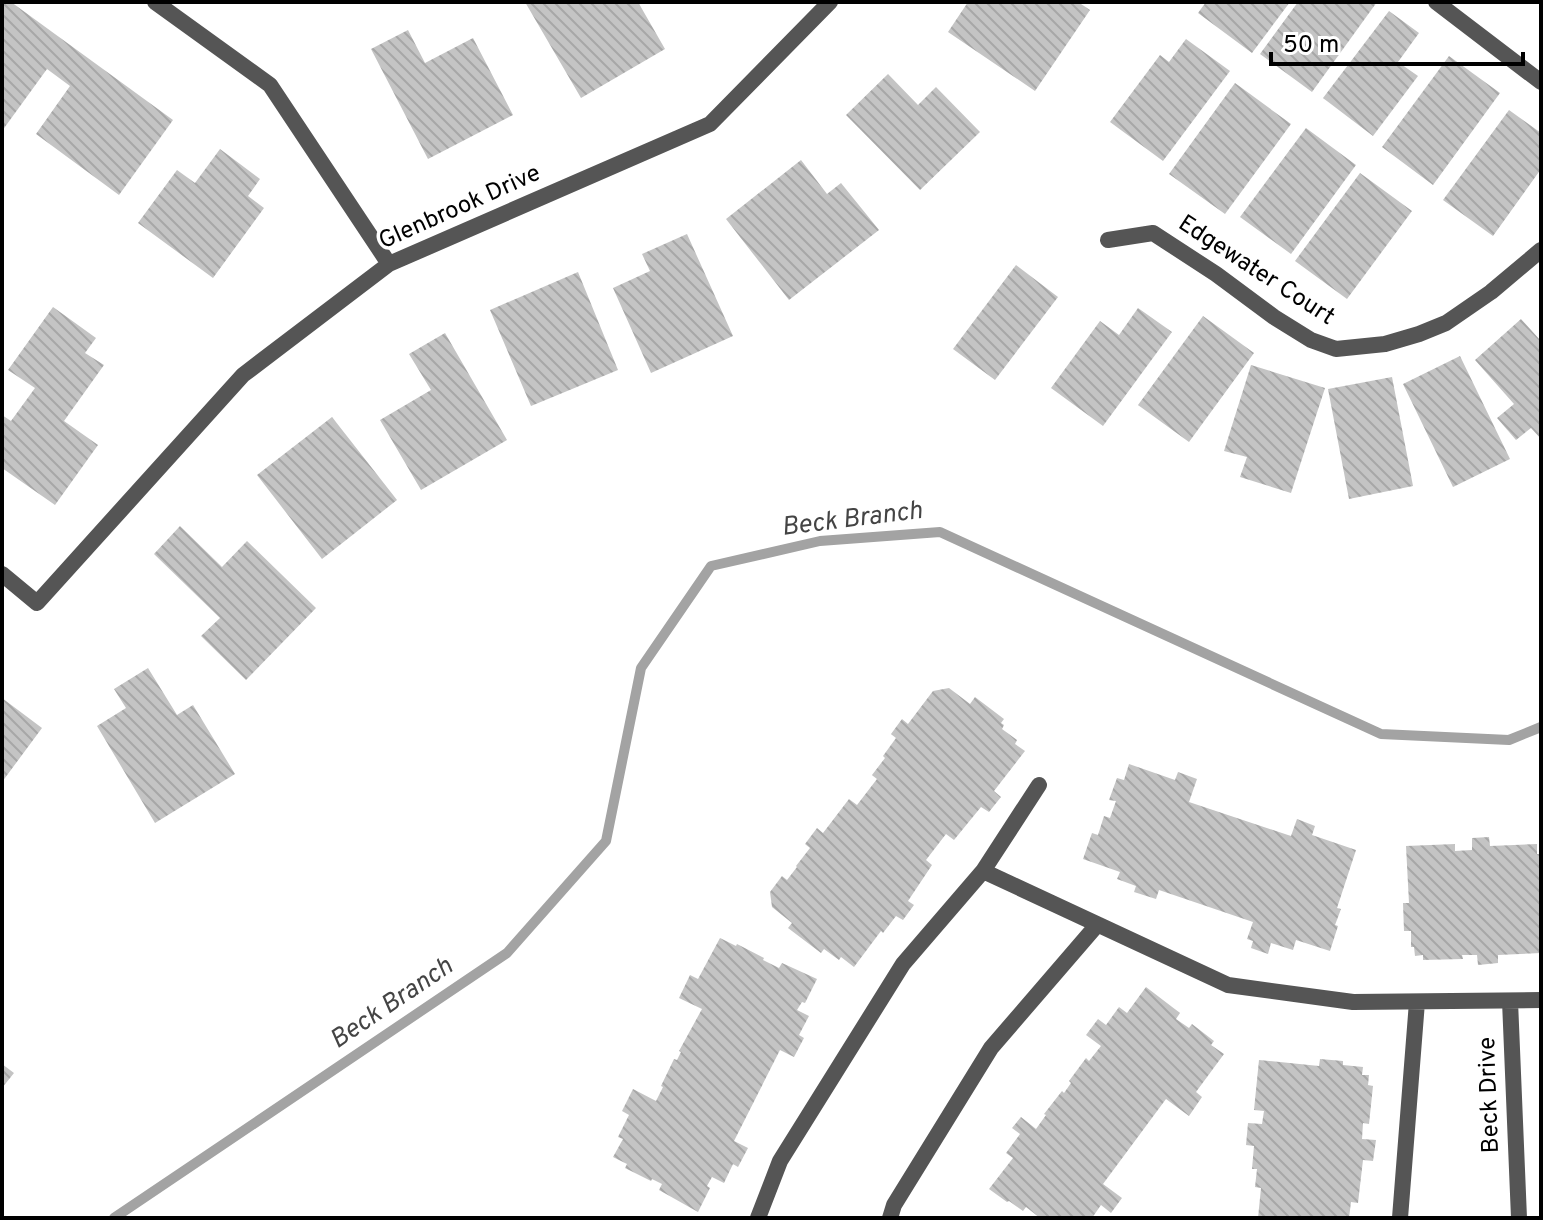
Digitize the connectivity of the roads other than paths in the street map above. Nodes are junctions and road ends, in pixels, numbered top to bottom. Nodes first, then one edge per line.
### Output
1 (155, 2) edge
2 (830, 2) edge
3 (1436, 2) edge
4 (1541, 82) edge
5 (1108, 240) dead end
6 (1541, 250) edge
7 (389, 264) junction
8 (2, 574) edge
9 (1039, 785) dead end
10 (983, 871) junction
11 (1097, 925) junction
12 (1541, 1000) edge
13 (1510, 1001) junction
14 (1417, 1002) junction
15 (758, 1218) edge
16 (890, 1218) edge
17 (1400, 1218) edge
18 (1519, 1218) edge

1 - 7 street
2 - 7 street, Glenbrook Drive
3 - 4 street
5 - 6 street, Edgewater Court
7 - 8 street, Glenbrook Drive
9 - 10 street
10 - 11 street
10 - 15 street
11 - 14 street
11 - 16 street
12 - 13 street
13 - 14 street
13 - 18 street, Beck Drive
14 - 17 street

